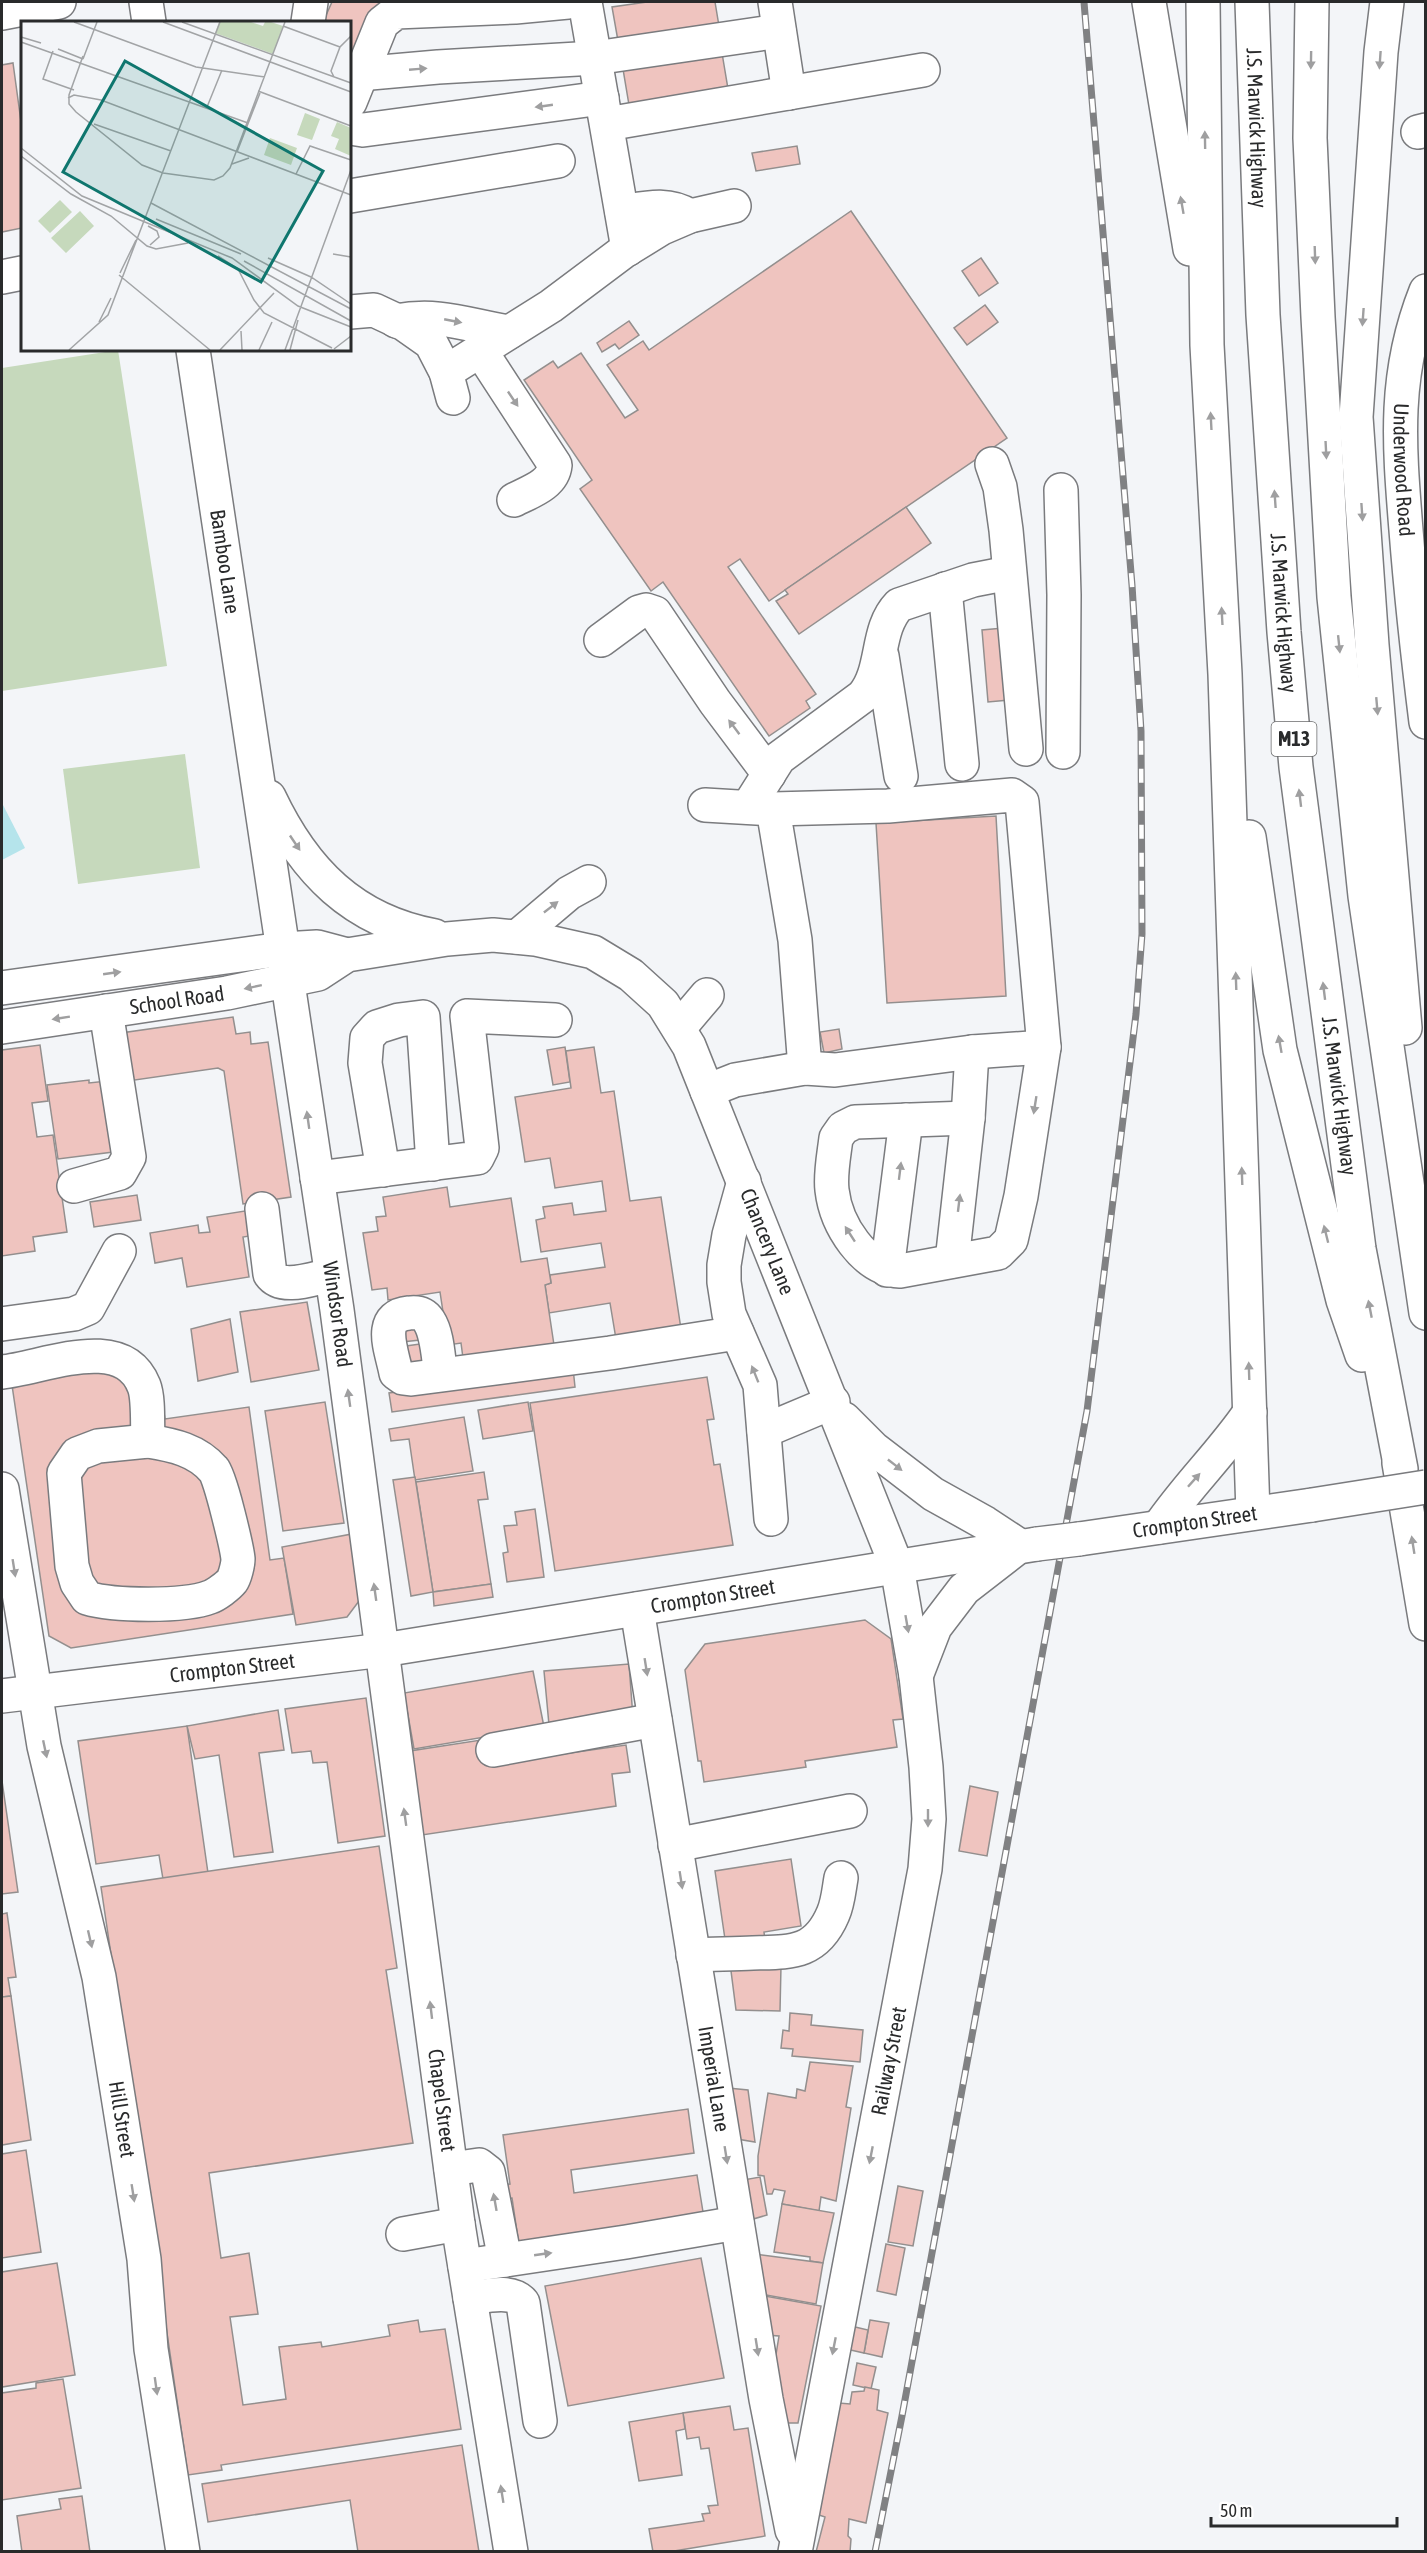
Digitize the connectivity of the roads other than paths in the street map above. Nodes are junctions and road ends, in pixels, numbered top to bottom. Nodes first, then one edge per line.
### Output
1 (59, 2) edge
2 (146, 2) edge
3 (311, 2) edge
4 (568, 2) edge
5 (585, 2) edge
6 (1149, 2) edge
7 (1203, 2) edge
8 (1252, 2) edge
9 (1312, 2) edge
10 (1387, 2) edge
11 (2, 13) edge
12 (777, 16) edge
13 (149, 21) edge
14 (308, 21) edge
15 (595, 58) junction
16 (923, 70) dead end
17 (354, 88) edge
18 (789, 93) junction
19 (604, 111) junction
20 (351, 128) edge
21 (558, 161) dead end
22 (351, 196) edge
23 (734, 206) dead end
24 (622, 212) junction
25 (690, 216) junction
26 (628, 249) junction
27 (21, 273) edge
28 (2, 277) edge
29 (1425, 291) edge
30 (351, 312) edge
31 (396, 321) junction
32 (509, 332) junction
33 (1207, 345) junction
34 (480, 350) junction
35 (193, 351) edge
36 (1413, 411) edge
37 (992, 464) dead end
38 (1061, 490) dead end
39 (514, 500) dead end
40 (1416, 522) edge
41 (1009, 573) junction
42 (945, 589) junction
43 (1420, 614) edge
44 (601, 640) dead end
45 (881, 651) junction
46 (1225, 674) junction
47 (1064, 676) junction
48 (1020, 681) junction
49 (1425, 722) edge
50 (1026, 749) dead end
51 (1063, 752) dead end
52 (962, 764) dead end
53 (258, 773) junction
54 (769, 774) junction
55 (901, 776) dead end
56 (705, 805) dead end
57 (760, 808) junction
58 (589, 882) dead end
59 (517, 937) junction
60 (447, 939) junction
61 (593, 952) joint
62 (285, 965) junction
63 (2, 988) edge
64 (707, 995) dead end
65 (106, 1011) junction
66 (467, 1016) junction
67 (423, 1017) junction
68 (555, 1020) dead end
69 (2, 1027) edge
70 (679, 1028) junction
71 (1044, 1047) junction
72 (972, 1052) junction
73 (805, 1068) junction
74 (707, 1091) junction
75 (968, 1118) junction
76 (906, 1120) junction
77 (433, 1164) junction
78 (383, 1170) junction
79 (316, 1178) junction
80 (744, 1181) junction
81 (74, 1186) dead end
82 (262, 1209) dead end
83 (119, 1251) dead end
84 (952, 1262) junction
85 (887, 1270) junction
86 (331, 1275) junction
87 (1425, 1291) edge
88 (1425, 1312) edge
89 (2, 1324) edge
90 (737, 1333) junction
91 (2, 1372) edge
92 (441, 1375) dead end
93 (835, 1407) junction
94 (1250, 1412) junction
95 (764, 1431) junction
96 (148, 1441) junction
97 (1413, 1478) edge
98 (2, 1490) edge
99 (1253, 1513) junction
100 (771, 1519) dead end
101 (1145, 1529) junction
102 (1028, 1545) junction
103 (897, 1567) junction
104 (637, 1609) junction
105 (1425, 1624) edge
106 (383, 1650) junction
107 (916, 1676) junction
108 (34, 1691) junction
109 (2, 1696) edge
110 (655, 1720) junction
111 (492, 1750) dead end
112 (850, 1811) dead end
113 (675, 1845) junction
114 (841, 1878) dead end
115 (693, 1955) junction
116 (451, 2169) junction
117 (737, 2223) junction
118 (458, 2224) junction
119 (403, 2234) dead end
120 (505, 2260) junction
121 (465, 2266) junction
122 (470, 2298) junction
123 (540, 2421) dead end
124 (796, 2549) edge
125 (183, 2552) edge
126 (511, 2552) edge

1 - 11 main road
2 - 13 main road
3 - 14 main road
4 - 17 main road
5 - 15 main road
33 -> 6 main road
33 -> 7 main road
97 -> 8 main road, J.S. Marwick Highway / M13
9 -> 88 main road, M13
10 -> 87 main road
12 - 15 main road
12 - 18 main road
17 -> 15 main road
15 - 19 main road
16 - 18 main road
18 - 19 main road
19 -> 20 main road
19 - 24 main road
21 - 22 main road
23 - 25 main road
24 - 25 main road
24 - 26 main road
25 - 26 main road
26 - 32 main road
27 - 28 main road
29 - 36 main road, Underwood Road
30 - 31 main road
31 -> 32 main road
31 - 34 main road
32 - 34 main road
46 -> 33 main road
34 -> 39 main road
35 - 53 main road, Bamboo Lane
36 - 40 main road, Underwood Road
37 - 41 main road
38 - 47 main road
40 - 43 main road, Underwood Road
41 - 42 main road
41 - 48 main road
42 - 45 main road
42 - 52 main road
43 - 49 main road, Underwood Road
54 -> 44 main road
45 - 54 main road
45 - 55 main road
94 -> 46 main road
97 -> 46 main road
47 - 48 main road
47 - 51 main road
48 - 50 main road
53 -> 60 main road, Bamboo Lane
53 - 62 main road, Bamboo Lane
54 - 57 main road
56 - 57 main road
57 - 71 main road
57 - 73 main road
59 -> 58 main road
59 - 60 main road, School Road
59 - 61 main road, School Road
60 - 62 main road, School Road
61 - 70 main road, Chancery Lane
63 -> 62 main road, School Road
62 -> 65 main road, School Road
79 -> 62 main road, Windsor Road
64 - 70 main road
65 -> 69 main road, School Road
65 - 81 main road
66 - 67 main road
66 - 68 main road
66 - 77 main road
67 - 77 main road
67 - 78 main road
70 - 74 main road, Chancery Lane
71 - 72 main road
71 -> 84 main road
72 - 73 main road
72 - 75 main road
73 - 74 main road
74 - 80 main road, Chancery Lane
75 - 76 main road
84 -> 75 main road
85 -> 76 main road
85 -> 76 main road
77 - 78 main road
78 - 79 main road
79 - 86 main road, Windsor Road
80 - 90 main road
80 - 93 main road, Chancery Lane
82 - 86 main road
83 - 89 main road
84 - 85 main road
106 -> 86 main road, Windsor Road
90 - 92 main road
95 -> 90 main road
91 - 96 main road
93 - 95 main road
93 -> 102 main road
93 - 103 main road, Chancery Lane
94 - 99 main road
101 -> 94 main road
95 - 100 main road
96 - 96 main road
97 - 99 main road, Crompton Street, bridge
105 -> 97 main road, M13
98 -> 108 main road, Hill Street
99 - 101 main road, Crompton Street
101 - 102 main road, Crompton Street, bridge
102 - 103 main road, Crompton Street
102 - 107 main road
103 - 104 main road, Crompton Street
103 -> 107 main road, Railway Street
104 - 106 main road, Crompton Street
104 -> 110 main road, Imperial Lane
106 - 108 main road, Crompton Street
116 -> 106 main road, Chapel Street
107 -> 124 main road, Railway Street
108 - 109 main road, Crompton Street
108 -> 125 main road, Hill Street
110 - 111 main road
110 - 113 main road, Imperial Lane
112 - 113 main road
113 -> 115 main road, Imperial Lane
114 - 115 main road
115 -> 117 main road, Imperial Lane
116 - 118 main road, Chapel Street
120 -> 116 main road
120 -> 117 main road
117 -> 124 main road, Imperial Lane
118 - 119 main road
118 - 121 main road, Chapel Street
120 - 121 main road
121 - 122 main road, Chapel Street
122 - 123 main road
126 -> 122 main road, Chapel Street

